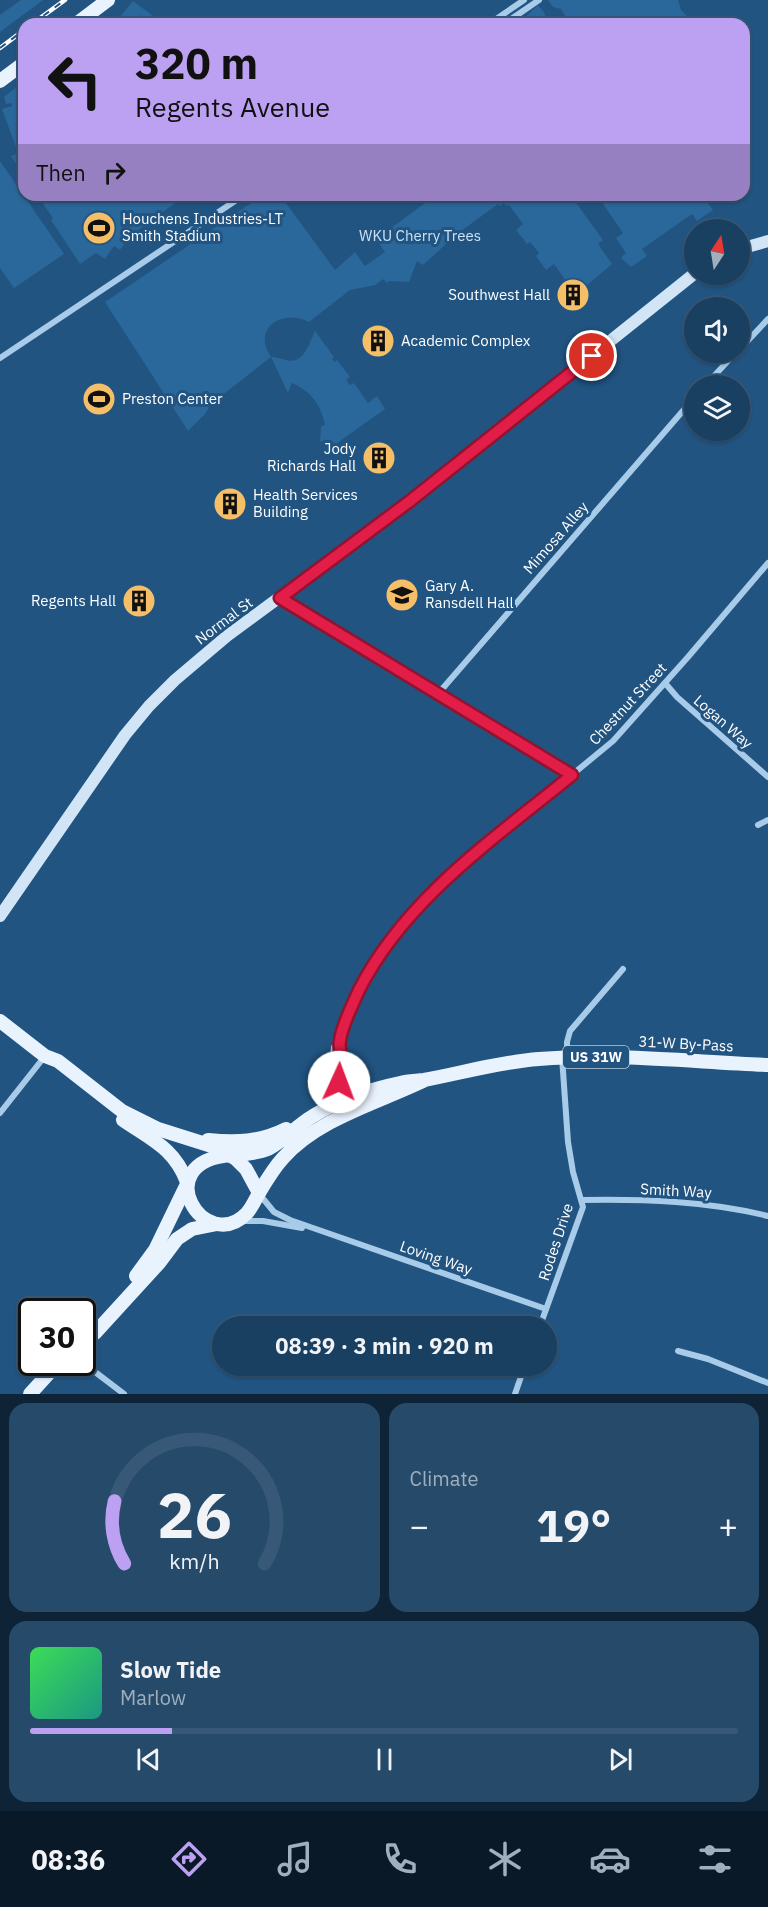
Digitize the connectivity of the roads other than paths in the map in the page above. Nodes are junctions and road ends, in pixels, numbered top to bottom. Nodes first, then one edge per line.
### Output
1 (108, 0) edge
2 (524, 0) edge
3 (539, 0) edge
4 (84, 18) edge
5 (498, 18) edge
6 (513, 18) edge
7 (18, 68) edge
8 (0, 81) edge
9 (235, 201) edge
10 (768, 241) edge
11 (750, 246) edge
12 (684, 282) edge
13 (768, 319) edge
14 (750, 338) edge
15 (0, 358) edge
16 (726, 363) edge
17 (715, 375) edge
18 (684, 409) edge
19 (768, 563) edge
20 (280, 598) junction
21 (665, 683) junction
22 (437, 695) junction
23 (572, 775) junction
24 (768, 777) edge
25 (768, 820) edge
26 (758, 825) dead end
27 (0, 916) edge
28 (623, 969) dead end
29 (0, 1021) edge
30 (340, 1041) junction
31 (45, 1056) junction
32 (565, 1057) junction
33 (768, 1065) edge
34 (425, 1080) junction
35 (357, 1096) junction
36 (0, 1113) edge
37 (315, 1115) junction
38 (188, 1138) junction
39 (229, 1155) junction
40 (187, 1184) junction
41 (259, 1193) junction
42 (582, 1200) junction
43 (768, 1216) edge
44 (238, 1220) junction
45 (217, 1224) junction
46 (318, 1230) junction
47 (546, 1309) junction
48 (544, 1316) edge
49 (96, 1320) edge
50 (96, 1332) edge
51 (678, 1351) dead end
52 (96, 1373) edge
53 (46, 1376) edge
54 (521, 1376) edge
55 (768, 1383) edge
56 (30, 1394) edge
57 (124, 1394) edge
58 (515, 1394) edge

1 - 4 main road
2 - 5 street
3 - 6 street
7 - 8 main road
9 - 15 street
10 - 11 street
12 - 20 street, Normal St
13 - 14 street
16 - 17 street
18 - 22 street, Mimosa Alley
19 - 21 street, Chestnut Street
20 - 22 street
20 - 27 street, Normal St
21 - 23 street, Chestnut Street
21 - 24 street, Logan Way
22 - 23 street
23 - 30 street, Chestnut Street
25 - 26 street
28 - 32 street, Rodes Drive
29 - 31 main road
30 - 35 street, Chestnut Street
30 - 37 street, Chestnut Street
31 - 36 street
31 - 38 main road
31 - 40 main road
32 - 33 main road, 31-W By-Pass / US 31W
32 - 34 main road, 31-W By-Pass / US 31W
32 - 42 street, Rodes Drive
34 - 35 main road, 31-W By-Pass
34 - 41 main road, 31-W By-Pass
35 - 37 main road, 31-W By-Pass
37 - 38 main road
37 - 39 main road, 31-W By-Pass
38 - 39 main road
39 - 40 main road
39 - 41 main road
40 - 45 main road
40 - 49 main road
41 - 44 main road
41 - 46 street, Loving Way
42 - 43 street, Smith Way
42 - 47 street, Rodes Drive
44 - 45 main road
44 - 46 street, Loving Way
45 - 50 main road
46 - 47 street, Loving Way
47 - 48 street, Rodes Drive
51 - 55 street
52 - 57 street
53 - 56 main road
54 - 58 street

